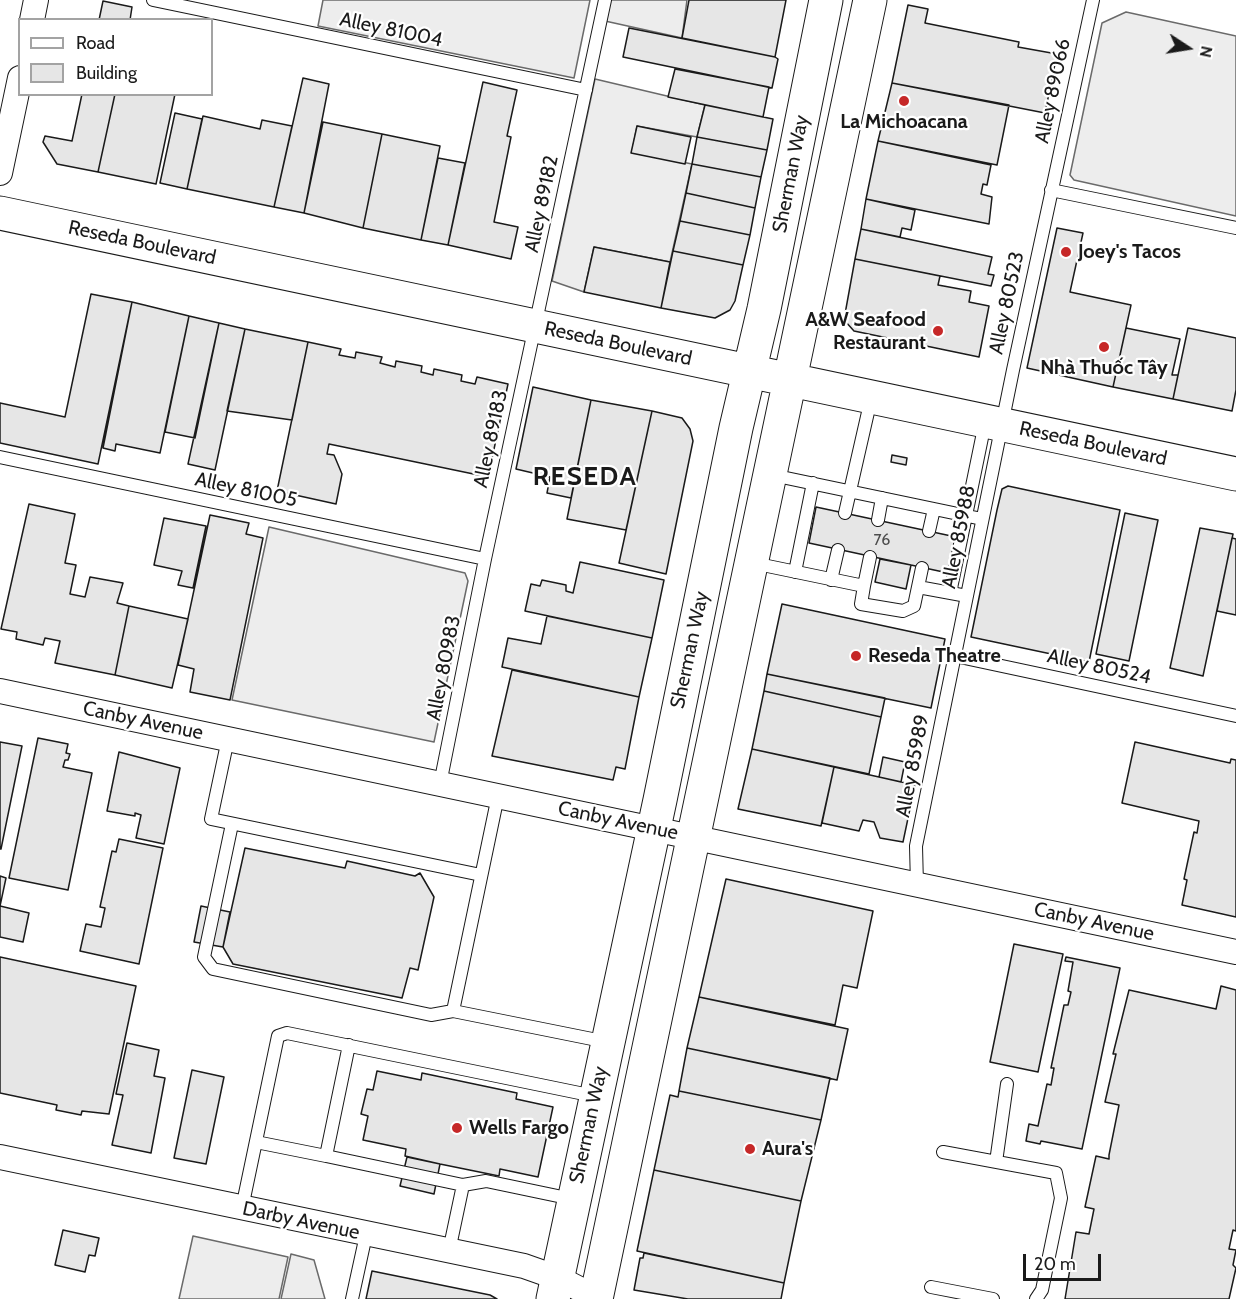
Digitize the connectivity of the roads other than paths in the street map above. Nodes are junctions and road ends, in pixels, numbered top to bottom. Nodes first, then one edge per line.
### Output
1 (36, 0) edge
2 (153, 0) edge
3 (605, 0) edge
4 (826, 0) edge
5 (870, 0) edge
6 (1093, 0) edge
7 (32, 18) edge
8 (18, 88) edge
9 (586, 90) junction
10 (0, 173) edge
11 (1051, 190) junction
12 (0, 213) edge
13 (1236, 228) edge
14 (536, 327) junction
15 (749, 372) junction
16 (790, 381) junction
17 (871, 398) junction
18 (993, 423) junction
19 (0, 457) edge
20 (1236, 474) edge
21 (770, 475) junction
22 (813, 483) junction
23 (850, 491) junction
24 (882, 498) junction
25 (934, 509) junction
26 (845, 513) dead end
27 (967, 515) junction
28 (982, 519) junction
29 (878, 520) dead end
30 (929, 531) dead end
31 (838, 550) dead end
32 (870, 557) dead end
33 (485, 559) junction
34 (752, 563) junction
35 (922, 568) dead end
36 (795, 572) junction
37 (831, 579) junction
38 (864, 586) junction
39 (918, 587) junction
40 (950, 593) junction
41 (967, 596) junction
42 (955, 656) junction
43 (0, 692) edge
44 (1236, 716) edge
45 (228, 739) junction
46 (440, 784) junction
47 (498, 796) junction
48 (232, 824) junction
49 (654, 828) junction
50 (695, 837) junction
51 (481, 875) junction
52 (917, 885) junction
53 (1236, 952) edge
54 (453, 1011) junction
55 (607, 1042) junction
56 (349, 1045) junction
57 (1007, 1084) dead end
58 (595, 1097) junction
59 (256, 1142) junction
60 (943, 1152) dead end
61 (326, 1156) junction
62 (0, 1157) edge
63 (996, 1162) junction
64 (463, 1185) junction
65 (574, 1199) junction
66 (242, 1208) junction
67 (366, 1235) junction
68 (448, 1251) junction
69 (931, 1287) dead end
70 (555, 1289) edge
71 (352, 1299) edge
72 (597, 1299) edge
73 (993, 1299) edge
74 (1036, 1299) edge

1 - 7 street
2 - 9 lane, Alley 81004
3 - 9 lane, Alley 89182
4 - 15 main road, Sherman Way
5 - 16 main road, Sherman Way
6 - 11 lane, Alley 89066
8 - 10 street
9 - 14 lane, Alley 89182
11 - 13 lane
11 - 18 lane, Alley 80523
12 - 14 main road, Reseda Boulevard
14 - 15 main road, Reseda Boulevard
14 - 33 lane, Alley 89183
15 - 16 main road, Reseda Boulevard
15 - 49 main road, Sherman Way
16 - 17 main road, Reseda Boulevard
16 - 21 main road, Sherman Way
17 - 18 main road, Reseda Boulevard
17 - 23 lane
18 - 20 main road, Reseda Boulevard
18 - 27 lane
18 - 28 lane, Alley 85988
19 - 33 lane, Alley 81005
21 - 22 lane
21 - 34 main road, Sherman Way
22 - 23 lane
22 - 36 lane
23 - 24 lane
23 - 26 lane
24 - 25 lane
24 - 29 lane
25 - 27 lane
25 - 30 lane
27 - 28 lane
27 - 40 lane
28 - 41 lane, Alley 85988
31 - 37 lane
32 - 38 lane
33 - 46 lane, Alley 80983
34 - 36 lane
34 - 50 main road, Sherman Way
35 - 39 lane
36 - 37 lane
37 - 38 lane
38 - 39 lane
39 - 40 lane
40 - 41 lane
41 - 42 lane, Alley 85988
42 - 44 lane, Alley 80524
42 - 52 lane, Alley 85989
43 - 45 street, Canby Avenue
45 - 46 street, Canby Avenue
45 - 48 lane
46 - 47 street, Canby Avenue
47 - 49 street, Canby Avenue
47 - 51 lane
48 - 51 lane
48 - 54 lane
49 - 50 street, Canby Avenue
49 - 55 main road, Sherman Way
50 - 52 street, Canby Avenue
50 - 72 main road, Sherman Way
51 - 54 lane
52 - 53 street, Canby Avenue
54 - 55 lane
55 - 58 main road, Sherman Way
56 - 58 lane
56 - 59 lane
56 - 61 lane
57 - 63 lane
58 - 65 main road, Sherman Way
59 - 61 lane
59 - 66 lane
60 - 63 lane
61 - 64 lane
62 - 66 street, Darby Avenue
63 - 74 lane
64 - 65 lane
64 - 68 lane
65 - 70 main road, Sherman Way
66 - 67 street, Darby Avenue
67 - 68 street, Darby Avenue
67 - 71 lane
68 - 70 street, Darby Avenue
69 - 73 lane
70 - 72 street, Darby Avenue

